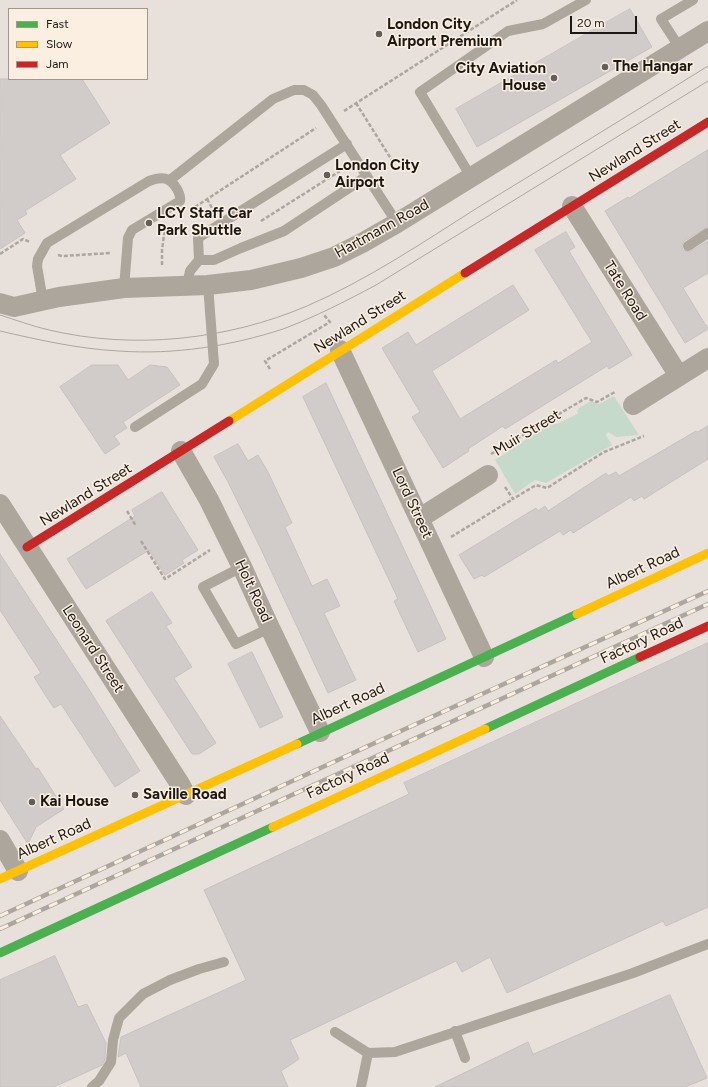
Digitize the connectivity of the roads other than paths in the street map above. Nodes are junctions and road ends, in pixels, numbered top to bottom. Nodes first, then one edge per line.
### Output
1 (586, 0) edge
2 (693, 0) edge
3 (708, 31) edge
4 (679, 50) junction
5 (707, 123) edge
6 (346, 144) junction
7 (367, 176) junction
8 (471, 177) junction
9 (170, 180) junction
10 (572, 206) junction
11 (397, 223) junction
12 (708, 233) edge
13 (688, 246) dead end
14 (199, 260) junction
15 (187, 285) junction
16 (208, 285) junction
17 (124, 288) junction
18 (43, 301) junction
19 (5, 310) edge
20 (340, 350) junction
21 (708, 358) edge
22 (679, 376) junction
23 (633, 405) dead end
24 (135, 427) dead end
25 (181, 451) junction
26 (492, 472) road end
27 (0, 504) edge
28 (420, 518) junction
29 (27, 547) junction
30 (708, 553) edge
31 (242, 567) junction
32 (708, 626) edge
33 (270, 628) junction
34 (484, 657) junction
35 (320, 732) junction
36 (186, 795) junction
37 (0, 840) edge
38 (18, 871) junction
39 (0, 879) edge
40 (708, 944) edge
41 (0, 952) edge
42 (224, 962) dead end
43 (455, 1031) junction
44 (335, 1032) dead end
45 (368, 1053) junction
46 (465, 1058) dead end
47 (92, 1087) edge
48 (362, 1087) edge

1 - 8 lane
2 - 4 lane
3 - 4 street, Hartmann Road
4 - 8 street, Hartmann Road
5 - 10 street, Newland Street
6 - 7 lane
6 - 9 lane
6 - 14 lane
7 - 11 lane
7 - 14 lane
8 - 11 street, Hartmann Road
9 - 17 lane
9 - 18 lane
10 - 20 street, Newland Street
10 - 22 street, Tate Road
11 - 16 street, Hartmann Road
12 - 13 lane
14 - 15 lane
15 - 16 street, Hartmann Road
15 - 17 street, Hartmann Road
16 - 24 lane
17 - 18 street, Hartmann Road
18 - 19 street, Hartmann Road
20 - 25 street, Newland Street
20 - 28 street, Lord Street
21 - 22 street
22 - 23 street
25 - 29 street, Newland Street
25 - 31 street, Holt Road
26 - 28 street, Muir Street
27 - 29 street, Leonard Street
28 - 34 street, Lord Street
29 - 36 street, Leonard Street
30 - 34 street, Albert Road
31 - 33 street, Holt Road
31 - 33 lane
32 - 41 street, Factory Road
33 - 35 street, Holt Road
34 - 35 street, Albert Road
35 - 36 street, Albert Road
36 - 38 street, Albert Road
37 - 38 street
38 - 39 street, Albert Road
40 - 43 lane
42 - 47 lane
43 - 45 lane
43 - 46 lane
44 - 45 lane
45 - 48 lane

